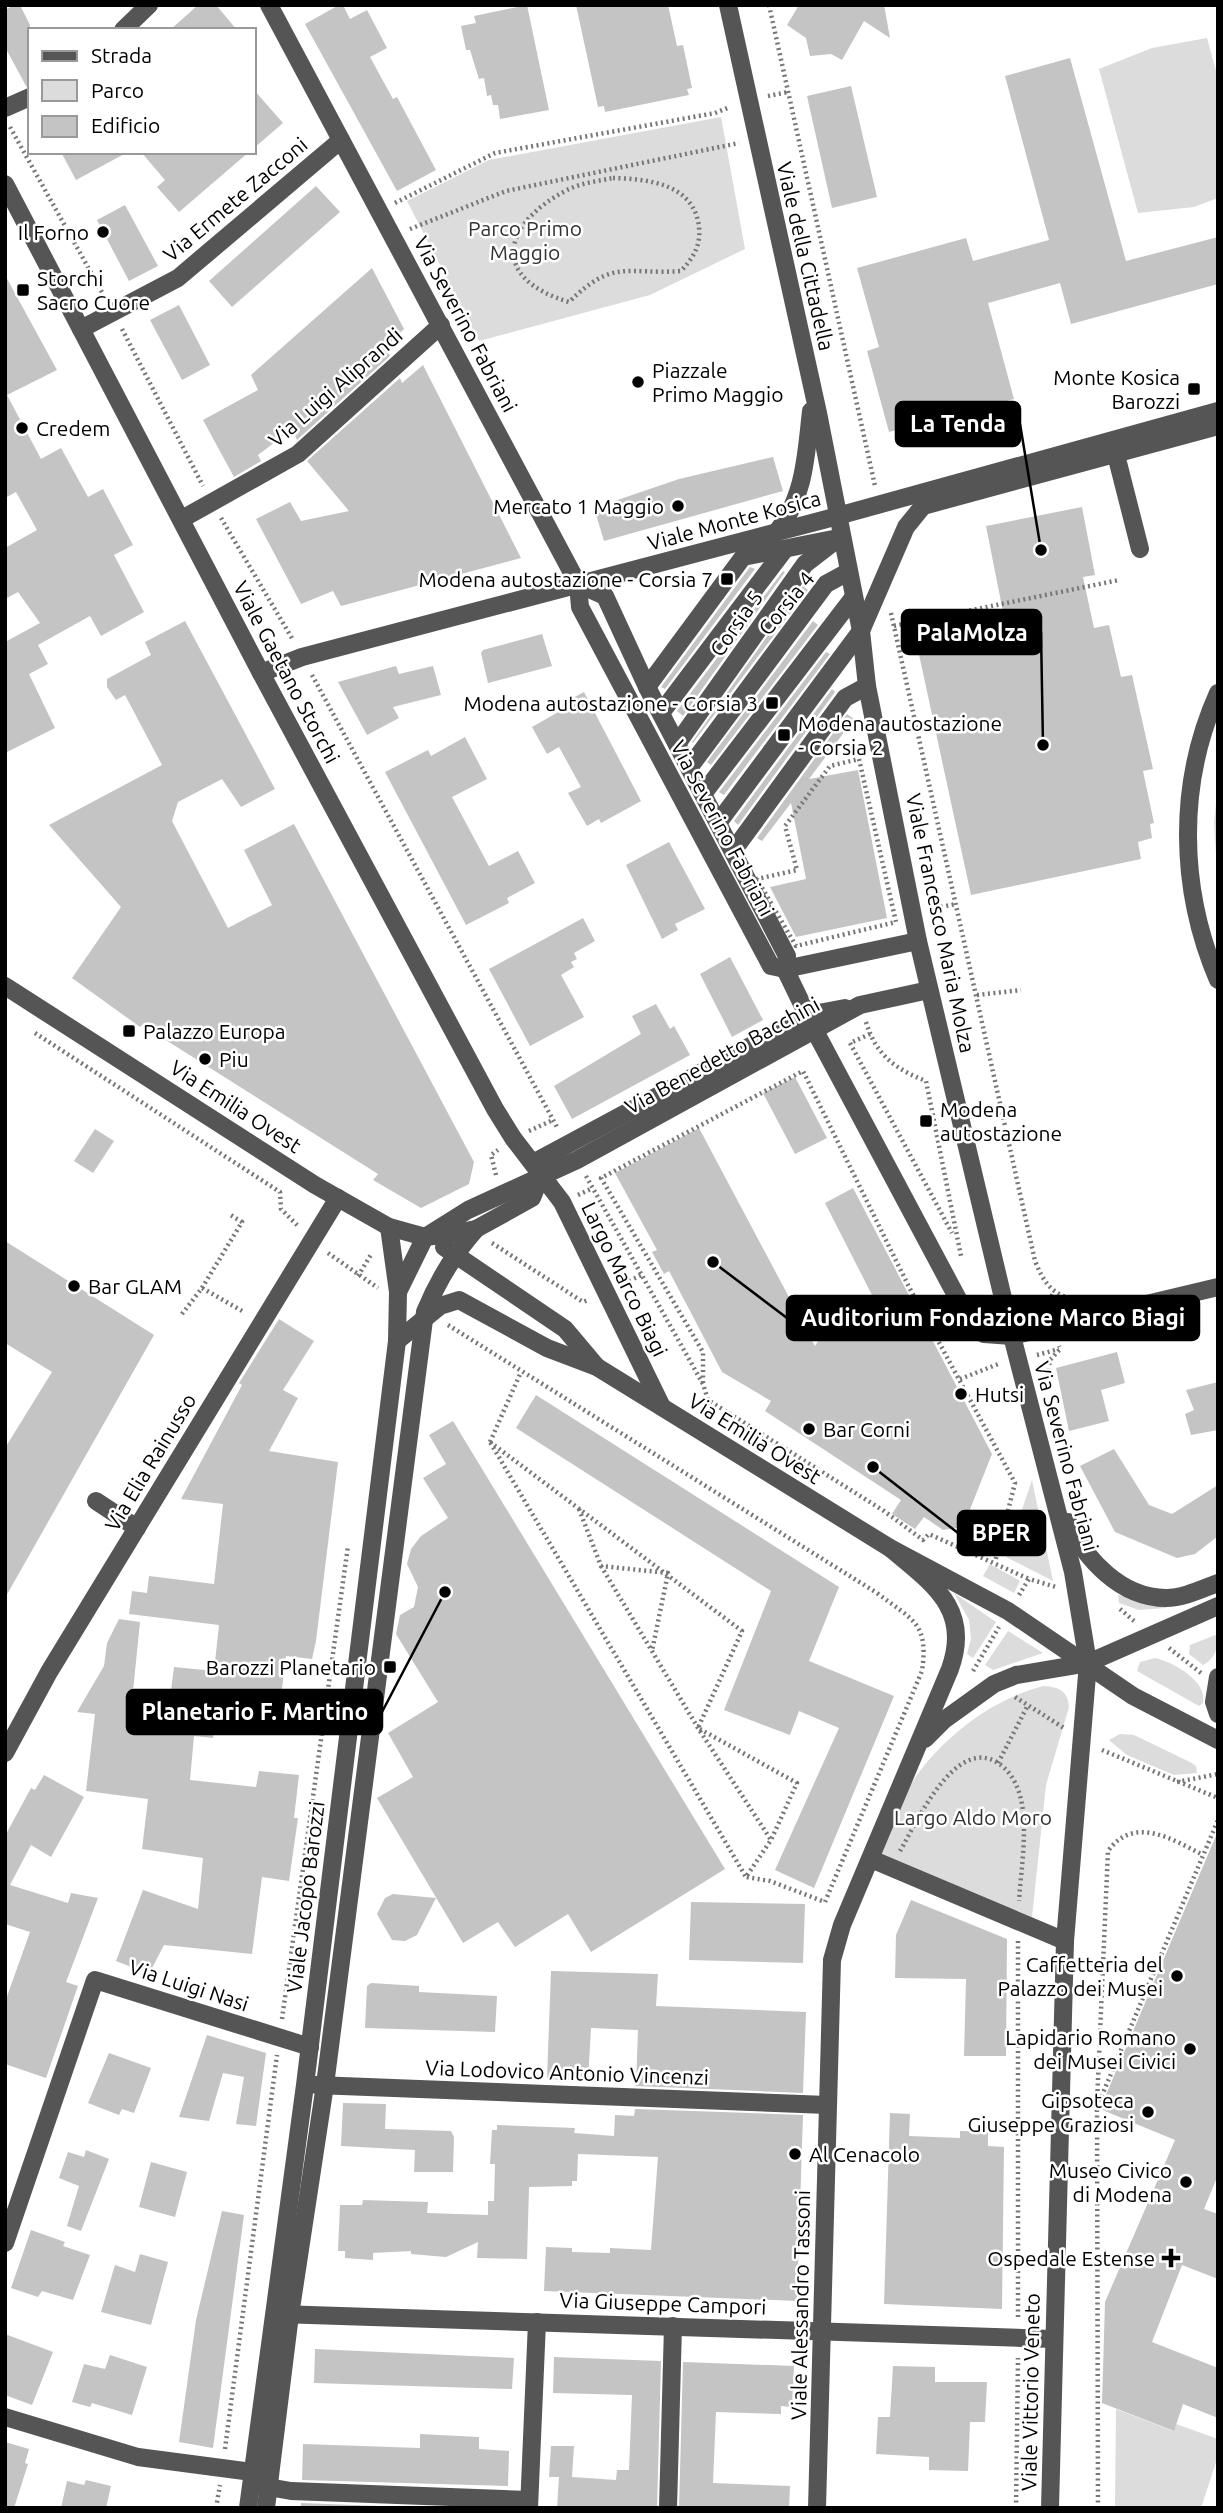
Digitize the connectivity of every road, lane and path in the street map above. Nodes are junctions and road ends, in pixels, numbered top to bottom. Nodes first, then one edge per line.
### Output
1 (149, 5) edge
2 (269, 5) edge
3 (728, 5) edge
4 (769, 5) edge
5 (125, 28) edge
6 (788, 92) junction
7 (28, 98) edge
8 (748, 100) junction
9 (5, 108) edge
10 (5, 118) edge
11 (757, 139) junction
12 (341, 140) junction
13 (588, 174) junction
14 (590, 182) junction
15 (5, 184) edge
16 (379, 211) junction
17 (393, 236) junction
18 (113, 311) junction
19 (441, 325) junction
20 (81, 329) junction
21 (813, 391) junction
22 (1218, 411) edge
23 (1218, 426) edge
24 (1114, 447) junction
25 (212, 503) junction
26 (879, 505) junction
27 (836, 517) junction
28 (182, 519) junction
29 (776, 533) junction
30 (840, 537) junction
31 (785, 549) junction
32 (1140, 549) dead end
33 (848, 572) junction
34 (1119, 580) dead end
35 (578, 584) junction
36 (853, 598) junction
37 (889, 604) dead end
38 (894, 626) junction
39 (861, 631) junction
40 (302, 657) junction
41 (261, 673) junction
42 (867, 686) junction
43 (647, 687) junction
44 (1218, 693) edge
45 (661, 713) junction
46 (677, 744) junction
47 (689, 768) junction
48 (703, 794) junction
49 (718, 823) junction
50 (799, 843) dead end
51 (790, 844) junction
52 (733, 851) junction
53 (918, 941) junction
54 (785, 968) junction
55 (1218, 981) edge
56 (5, 986) edge
57 (929, 990) junction
58 (1021, 990) dead end
59 (976, 995) junction
60 (811, 1023) junction
61 (553, 1120) junction
62 (513, 1138) junction
63 (572, 1152) junction
64 (538, 1168) junction
65 (495, 1182) dead end
66 (593, 1188) junction
67 (338, 1198) junction
68 (562, 1202) junction
69 (229, 1214) dead end
70 (298, 1226) dead end
71 (389, 1227) junction
72 (476, 1228) junction
73 (291, 1237) dead end
74 (425, 1237) junction
75 (955, 1239) junction
76 (502, 1240) dead end
77 (496, 1247) junction
78 (455, 1253) junction
79 (962, 1263) dead end
80 (642, 1275) junction
81 (1218, 1287) edge
82 (202, 1288) junction
83 (607, 1291) junction
84 (398, 1292) junction
85 (459, 1300) junction
86 (250, 1302) dead end
87 (182, 1314) dead end
88 (425, 1319) junction
89 (447, 1324) dead end
90 (1055, 1328) junction
91 (1012, 1336) junction
92 (397, 1341) junction
93 (597, 1367) junction
94 (521, 1371) dead end
95 (703, 1384) junction
96 (1048, 1391) dead end
97 (662, 1407) junction
98 (490, 1442) junction
99 (1051, 1484) junction
100 (96, 1501) dead end
101 (579, 1508) junction
102 (137, 1528) junction
103 (349, 1538) dead end
104 (890, 1548) junction
105 (995, 1562) junction
106 (601, 1566) junction
107 (668, 1573) junction
108 (1029, 1579) dead end
109 (1218, 1583) edge
110 (1218, 1606) edge
111 (652, 1651) junction
112 (954, 1659) junction
113 (1087, 1663) junction
114 (1218, 1676) edge
115 (994, 1684) junction
116 (1028, 1706) junction
117 (1218, 1714) edge
118 (698, 1728) junction
119 (1083, 1740) junction
120 (1218, 1740) edge
121 (918, 1746) junction
122 (5, 1753) edge
123 (998, 1763) junction
124 (1218, 1774) edge
125 (1177, 1783) junction
126 (1218, 1798) edge
127 (1218, 1820) edge
128 (771, 1840) junction
129 (1203, 1855) junction
130 (871, 1859) junction
131 (891, 1867) junction
132 (747, 1877) junction
133 (1018, 1921) junction
134 (1065, 1941) junction
135 (280, 2038) junction
136 (310, 2047) junction
137 (305, 2085) junction
138 (325, 2085) junction
139 (827, 2105) junction
140 (1097, 2106) junction
141 (5, 2243) edge
142 (272, 2314) junction
143 (290, 2315) junction
144 (537, 2322) junction
145 (673, 2326) junction
146 (822, 2330) junction
147 (1018, 2338) junction
148 (1053, 2339) junction
149 (5, 2417) edge
150 (222, 2468) junction
151 (252, 2472) junction
152 (268, 2487) junction
153 (529, 2504) edge
154 (216, 2508) edge
155 (248, 2508) edge
156 (266, 2508) edge
157 (668, 2508) edge
158 (817, 2508) edge
159 (1016, 2508) edge
160 (1050, 2508) edge
161 (1098, 2508) edge

1 - 5 street
2 - 12 street, Via Severino Fabriani
3 - 8 street, Viale della Cittadella
4 - 6 path
6 - 8 path
6 - 26 path
7 - 9 street
8 - 11 street, Viale della Cittadella
8 - 16 path
10 - 18 path
11 - 13 path
11 - 21 street, Viale della Cittadella
12 - 16 street, Via Severino Fabriani
12 - 18 street, Via Ermete Zacconi
13 - 14 path
13 - 17 path
14 - 14 path
15 - 20 street, Viale Gaetano Storchi
16 - 17 street, Via Severino Fabriani
17 - 19 street, Via Severino Fabriani
18 - 20 street, Via Ermete Zacconi
18 - 25 path
19 - 25 street, Via Luigi Aliprandi
19 - 35 street, Via Severino Fabriani
20 - 28 street, Viale Gaetano Storchi
21 - 27 street, Viale della Cittadella
21 - 29 street
22 - 24 street, Viale Monte Kosica
23 - 24 street, Viale Monte Kosica
24 - 26 street, Viale Monte Kosica
24 - 32 street
24 - 39 street, Viale Monte Kosica
25 - 28 street, Via Luigi Aliprandi
25 - 40 path
26 - 27 street, Viale Monte Kosica
27 - 29 street, Viale Monte Kosica
27 - 30 street, Viale Francesco Maria Molza
28 - 41 street, Viale Gaetano Storchi
29 - 35 street, Viale Monte Kosica
30 - 31 street
30 - 33 street, Viale Francesco Maria Molza
30 - 46 street, Corsia 5
31 - 43 street
31 - 45 street
33 - 36 street, Viale Francesco Maria Molza
33 - 47 street, Corsia 4
34 - 38 path
35 - 40 street, Viale Monte Kosica
35 - 43 street
35 - 54 street, Via Severino Fabriani
36 - 39 street, Viale Francesco Maria Molza
36 - 48 street
37 - 38 path
38 - 59 path
39 - 42 street, Viale Francesco Maria Molza
39 - 49 street, Viale Monte Kosica
40 - 41 street, Viale Monte Kosica
40 - 61 path
41 - 62 street, Viale Gaetano Storchi
42 - 52 street
42 - 53 street, Viale Francesco Maria Molza
43 - 45 street
44 - 55 street
45 - 46 street
46 - 47 street
47 - 48 street
48 - 49 street
49 - 52 street
50 - 51 path
51 - 51 path
52 - 54 street
53 - 54 street
53 - 57 street, Viale Francesco Maria Molza
54 - 60 street, Via Severino Fabriani
56 - 67 street, Via Emilia Ovest
57 - 60 street, Via Benedetto Bacchini
57 - 91 street, Viale Francesco Maria Molza
58 - 59 path
59 - 90 path
60 - 63 street, Via Benedetto Bacchini
60 - 91 street, Via Severino Fabriani
61 - 62 path
61 - 63 path
62 - 64 street, Viale Gaetano Storchi
62 - 65 path
63 - 64 street, Via Benedetto Bacchini
63 - 66 path
64 - 68 street, Largo Marco Biagi
64 - 72 street
64 - 74 street, Via Benedetto Bacchini
66 - 68 path
66 - 80 path
67 - 71 street, Via Emilia Ovest
67 - 102 street, Via Elia Rainusso
68 - 83 street, Largo Marco Biagi
69 - 82 path
70 - 73 path
71 - 74 street, Via Emilia Ovest
71 - 84 street
72 - 74 street
72 - 77 path
72 - 78 street
74 - 78 street, Via Emilia Ovest
74 - 84 street
75 - 75 path
75 - 79 path
76 - 77 path
77 - 83 path
78 - 88 street
78 - 93 street, Via Emilia Ovest
80 - 83 path
80 - 95 path
81 - 90 street
82 - 86 path
82 - 87 path
83 - 97 street, Largo Marco Biagi
84 - 92 street, Viale Jacopo Barozzi
85 - 88 street
85 - 89 path
85 - 93 street, Via Emilia Ovest
88 - 92 street
88 - 138 street
90 - 91 street
90 - 96 path
91 - 99 street, Via Severino Fabriani
92 - 136 street, Viale Jacopo Barozzi
93 - 97 street, Via Emilia Ovest
94 - 98 path
95 - 105 path
95 - 105 path
97 - 104 street, Via Emilia Ovest
98 - 101 path
98 - 132 path
99 - 109 street
99 - 113 street, Via Severino Fabriani
100 - 102 street
101 - 106 path
101 - 107 path
102 - 122 street, Via Elia Rainusso
103 - 135 path
104 - 112 street
104 - 113 street
105 - 108 path
106 - 107 path
106 - 111 path
107 - 111 path
107 - 118 path
110 - 113 street
111 - 118 path
112 - 115 path
112 - 121 street
112 - 132 path
113 - 115 street
113 - 119 street
113 - 120 street
114 - 117 street
115 - 116 path
115 - 121 street
116 - 119 path
116 - 123 path
118 - 128 path
118 - 128 path
119 - 125 path
119 - 134 street
121 - 130 street
123 - 131 path
123 - 133 path
124 - 125 path
125 - 126 path
127 - 129 path
128 - 132 path
129 - 140 path
129 - 140 path
130 - 131 street
130 - 139 street, Viale Alessandro Tassoni
131 - 133 street
133 - 134 street
133 - 147 path
134 - 148 street, Viale Vittorio Veneto
135 - 136 street, Via Luigi Nasi
135 - 141 street, Via Luigi Nasi
135 - 150 path
136 - 137 street, Viale Jacopo Barozzi
137 - 138 street, Via Lodovico Antonio Vincenzi
137 - 142 street, Viale Jacopo Barozzi
138 - 139 street, Via Lodovico Antonio Vincenzi
138 - 143 street
139 - 146 street, Viale Alessandro Tassoni
140 - 161 path
142 - 143 street, Via Giuseppe Campori
142 - 151 street, Viale Jacopo Barozzi
143 - 144 street, Via Giuseppe Campori
143 - 152 street
144 - 145 street, Via Giuseppe Campori
144 - 153 street
145 - 146 street, Via Giuseppe Campori
145 - 157 street
146 - 147 street, Via Giuseppe Campori
146 - 158 street, Viale Alessandro Tassoni
147 - 148 street, Via Giuseppe Campori
147 - 159 path
148 - 160 street, Viale Vittorio Veneto
149 - 150 street
150 - 151 street
150 - 154 path
151 - 152 street
151 - 155 street, Viale Jacopo Barozzi
152 - 153 street
152 - 156 street

